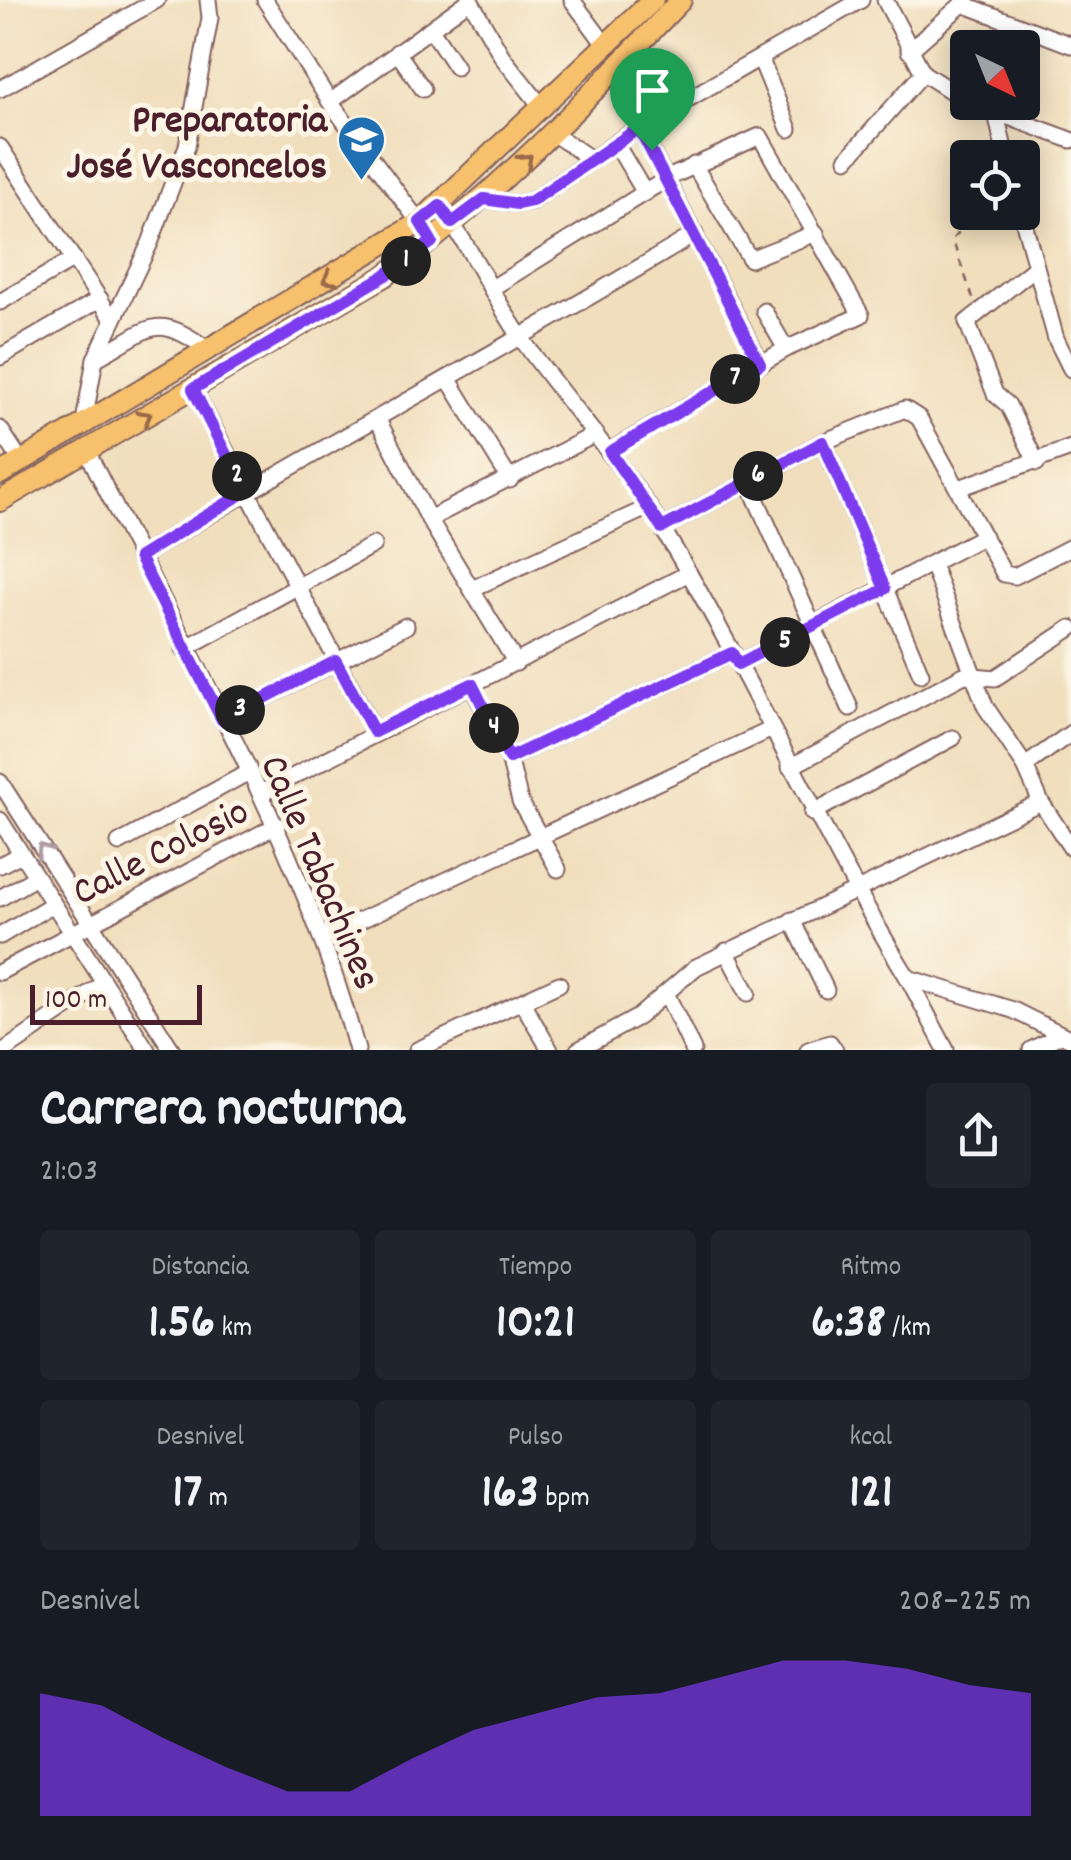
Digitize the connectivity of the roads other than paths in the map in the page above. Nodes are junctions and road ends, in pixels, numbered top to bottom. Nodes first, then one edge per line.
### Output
1 (157, 0) edge
2 (208, 0) edge
3 (266, 0) edge
4 (470, 0) edge
5 (572, 0) edge
6 (653, 0) edge
7 (680, 0) edge
8 (861, 0) edge
9 (886, 0) edge
10 (965, 2) edge
11 (431, 29) junction
12 (604, 43) junction
13 (1071, 45) edge
14 (909, 50) junction
15 (397, 52) junction
16 (761, 60) junction
17 (456, 68) dead end
18 (923, 74) junction
19 (0, 89) edge
20 (423, 89) dead end
21 (950, 91) edge
22 (330, 102) junction
23 (542, 107) junction
24 (1025, 120) edge
25 (639, 128) junction
26 (789, 129) dead end
27 (554, 134) junction
28 (1071, 140) edge
29 (616, 144) junction
30 (0, 147) edge
31 (591, 159) junction
32 (847, 159) dead end
33 (694, 165) junction
34 (668, 178) junction
35 (645, 193) junction
36 (484, 199) junction
37 (446, 215) junction
38 (420, 222) junction
39 (1026, 230) edge
40 (816, 233) junction
41 (696, 234) junction
42 (432, 242) junction
43 (74, 259) junction
44 (1036, 268) junction
45 (492, 288) junction
46 (100, 299) junction
47 (0, 302) edge
48 (764, 312) dead end
49 (112, 318) junction
50 (522, 340) junction
51 (786, 348) junction
52 (207, 350) junction
53 (0, 357) edge
54 (96, 359) junction
55 (760, 364) junction
56 (1071, 369) edge
57 (448, 380) junction
58 (193, 389) junction
59 (378, 420) junction
60 (84, 422) junction
61 (0, 429) edge
62 (596, 434) junction
63 (823, 442) junction
64 (1071, 448) edge
65 (86, 451) junction
66 (610, 452) junction
67 (21, 461) junction
68 (1038, 463) junction
69 (0, 474) edge
70 (510, 480) junction
71 (748, 482) junction
72 (960, 488) junction
73 (245, 492) junction
74 (0, 501) edge
75 (649, 507) junction
76 (429, 519) junction
77 (662, 528) junction
78 (984, 536) junction
79 (374, 545) dead end
80 (1071, 547) edge
81 (139, 557) junction
82 (932, 564) junction
83 (689, 573) junction
84 (294, 586) junction
85 (474, 588) junction
86 (885, 589) junction
87 (406, 626) dead end
88 (816, 627) junction
89 (1071, 628) edge
90 (184, 649) junction
91 (735, 659) junction
92 (336, 661) junction
93 (516, 663) junction
94 (921, 674) dead end
95 (974, 675) junction
96 (472, 684) junction
97 (850, 708) dead end
98 (222, 720) junction
99 (770, 730) junction
100 (374, 732) junction
101 (1071, 733) edge
102 (953, 738) dead end
103 (509, 758) junction
104 (1025, 766) junction
105 (790, 767) junction
106 (249, 772) junction
107 (0, 782) edge
108 (261, 793) junction
109 (1040, 802) junction
110 (812, 813) junction
111 (277, 825) junction
112 (2, 828) edge
113 (542, 839) junction
114 (120, 844) dead end
115 (1071, 848) edge
116 (21, 854) junction
117 (0, 865) edge
118 (558, 869) dead end
119 (36, 877) junction
120 (855, 888) junction
121 (0, 898) edge
122 (53, 904) junction
123 (792, 920) junction
124 (88, 922) junction
125 (70, 931) junction
126 (0, 936) edge
127 (322, 938) junction
128 (726, 952) junction
129 (0, 972) edge
130 (908, 978) junction
131 (104, 983) junction
132 (558, 984) dead end
133 (826, 990) dead end
134 (666, 992) junction
135 (748, 993) dead end
136 (522, 1002) junction
137 (1066, 1037) edge
138 (144, 1045) edge
139 (5, 1050) edge
140 (125, 1050) edge
141 (172, 1050) edge
142 (357, 1050) edge
143 (418, 1050) edge
144 (550, 1050) edge
145 (578, 1050) edge
146 (693, 1050) edge
147 (808, 1050) edge
148 (835, 1050) edge
149 (946, 1050) edge
150 (1031, 1050) edge

1 - 19 street
2 - 49 street
3 - 22 street
4 - 11 street
4 - 23 street
5 - 12 street
6 - 12 main road
7 - 27 main road
8 - 16 street
9 - 14 street
10 - 13 street
10 - 14 street
11 - 15 street
11 - 17 street
12 - 23 main road
14 - 18 street
15 - 20 street
15 - 22 street
16 - 25 street
16 - 26 street
18 - 21 street
18 - 32 street
22 - 38 street
23 - 37 main road
24 - 28 street
25 - 29 street
25 - 34 street
27 - 31 street
36 -> 27 main road
29 - 31 street
29 - 35 street
30 - 43 street
31 - 36 street
33 - 34 street
33 - 40 street
33 - 40 street
34 - 35 street
34 - 41 street
35 - 45 street
36 - 37 main road
37 - 38 main road
37 - 42 main road
37 - 45 street
38 - 42 street
38 -> 52 main road
39 - 44 street
40 - 51 street
41 - 50 street
41 - 55 street
42 - 58 main road
43 - 46 street
43 - 47 street
44 - 56 street
44 - 68 street
45 - 50 street
46 - 49 street
46 - 53 street
48 - 51 street
49 - 54 street
50 - 57 street
50 - 62 street
51 - 55 street
52 - 54 street
52 - 60 main road
54 - 60 street
55 - 66 street
57 - 59 street
57 - 70 street
65 -> 58 main road
58 - 73 street
59 - 73 street
59 - 76 street
60 - 67 main road
61 - 67 street
62 - 66 street
62 - 70 street
63 - 71 street
63 - 72 street
63 - 86 street
64 - 68 street
65 - 74 main road
65 - 81 street, Calle Tabachines
66 - 75 street
67 - 69 main road
68 - 72 street
70 - 76 street
71 - 77 street
71 - 88 street
72 - 78 street
73 - 81 street
73 - 84 street
75 - 77 street
75 - 85 street
76 - 85 street
77 - 83 street
78 - 80 street
78 - 82 street
79 - 84 street
81 - 90 street, Calle Tabachines
82 - 86 street
82 - 95 street
83 - 91 street
83 - 93 street
84 - 90 street
84 - 92 street
85 - 93 street
86 - 88 street
86 - 94 street
87 - 92 street
88 - 91 street
88 - 97 street
89 - 95 street
90 - 98 street, Calle Tabachines
91 - 99 street
91 - 103 street
92 - 98 street
92 - 100 street
93 - 96 street
95 - 104 street
95 - 105 street
96 - 100 street
96 - 103 street
98 - 106 street, Calle Tabachines
99 - 105 street
99 - 113 street
100 - 108 street
101 - 104 street
102 - 110 street
103 - 113 street
104 - 109 street
105 - 110 street
106 - 108 street, Calle Tabachines
106 - 114 street
124 -> 107 street
108 - 111 street, Calle Tabachines
109 - 115 street
109 - 120 street
110 - 120 street
111 - 124 street, Calle Colosio
111 - 127 street, Calle Tabachines
112 - 116 street
113 - 118 street
113 - 127 street
116 - 117 street
116 - 119 street
119 - 121 street
119 - 122 street
120 - 123 street
120 - 130 street
122 - 125 street
122 - 126 street
123 - 128 street
123 - 133 street
124 - 125 street, Calle Colosio
124 - 141 street
125 - 129 street, Calle Colosio
125 - 131 street
127 - 142 street, Calle Tabachines
128 - 134 street
128 - 135 street
130 - 137 street
130 - 149 street
131 - 138 street
131 - 139 street
132 - 136 street
134 - 145 street
134 - 146 street
136 - 143 street
136 - 144 street
137 - 150 street
138 - 140 street
147 - 148 street

